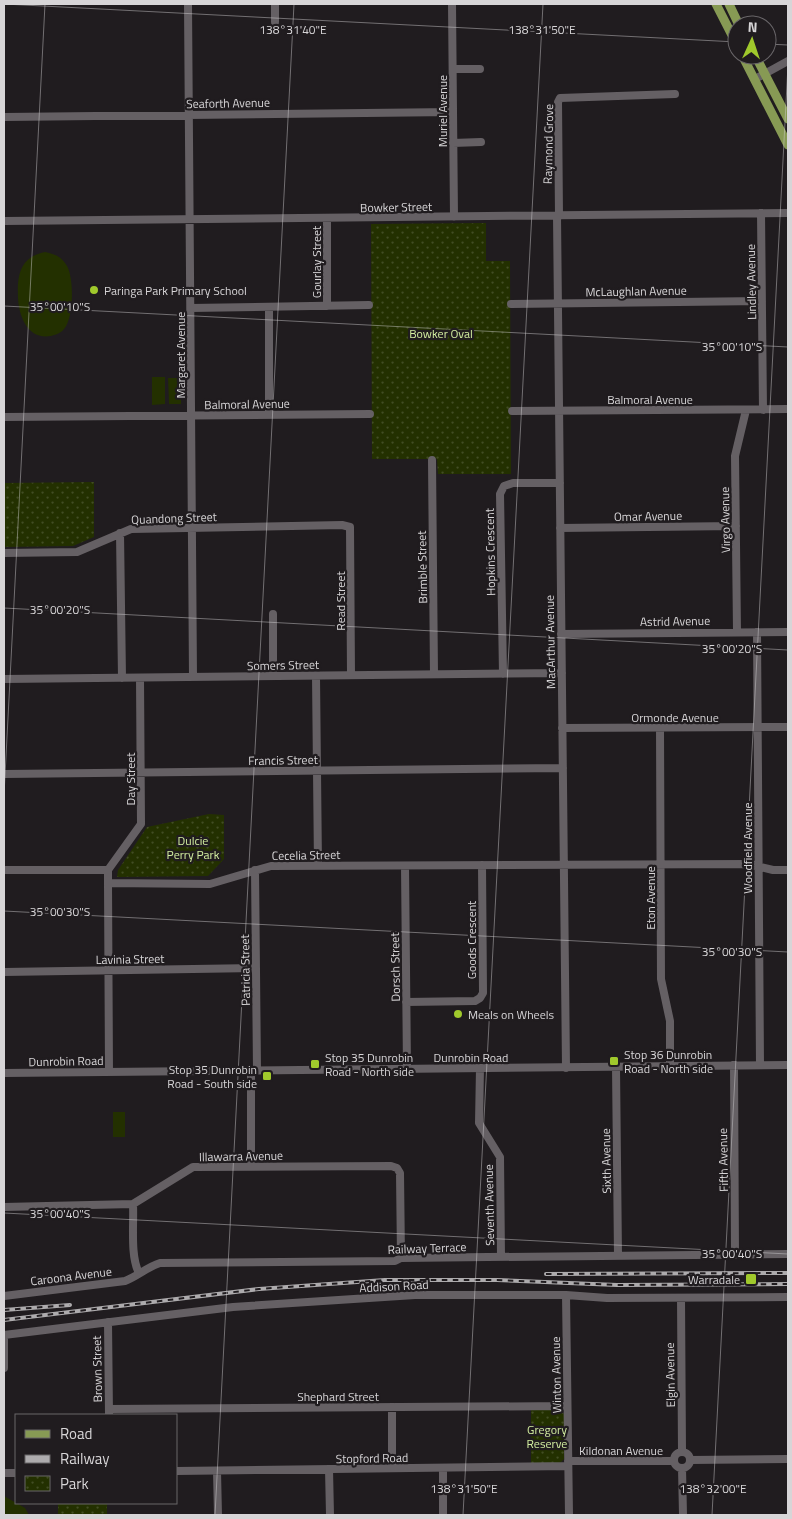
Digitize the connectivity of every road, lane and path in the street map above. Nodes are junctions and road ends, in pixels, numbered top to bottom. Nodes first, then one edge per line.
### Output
1 (188, 4) edge
2 (274, 4) edge
3 (452, 4) edge
4 (716, 4) edge
5 (275, 22) dead end
6 (727, 25) edge
7 (788, 61) edge
8 (747, 65) edge
9 (760, 65) edge
10 (453, 69) junction
11 (480, 69) dead end
12 (764, 74) junction
13 (755, 79) junction
14 (675, 94) dead end
15 (453, 112) junction
16 (189, 115) junction
17 (4, 117) edge
18 (788, 119) edge
19 (454, 142) junction
20 (481, 142) dead end
21 (788, 145) edge
22 (761, 213) junction
23 (788, 213) edge
24 (558, 216) junction
25 (454, 217) junction
26 (327, 218) junction
27 (190, 220) junction
28 (4, 221) edge
29 (762, 300) junction
30 (510, 304) dead end
31 (558, 304) junction
32 (327, 306) junction
33 (368, 306) dead end
34 (269, 307) junction
35 (191, 308) junction
36 (788, 409) edge
37 (746, 410) junction
38 (763, 410) junction
39 (512, 411) dead end
40 (559, 411) junction
41 (269, 414) junction
42 (370, 414) dead end
43 (191, 415) junction
44 (4, 417) edge
45 (432, 460) dead end
46 (560, 483) junction
47 (736, 526) junction
48 (350, 527) joint
49 (192, 528) junction
50 (560, 528) junction
51 (120, 533) junction
52 (4, 553) edge
53 (273, 614) dead end
54 (737, 632) junction
55 (757, 632) junction
56 (788, 632) edge
57 (561, 634) junction
58 (562, 673) junction
59 (434, 674) junction
60 (503, 674) junction
61 (351, 675) junction
62 (273, 676) junction
63 (316, 676) junction
64 (194, 677) junction
65 (122, 678) junction
66 (140, 678) junction
67 (4, 679) edge
68 (788, 727) edge
69 (562, 728) junction
70 (660, 728) junction
71 (758, 728) junction
72 (563, 768) junction
73 (317, 771) junction
74 (141, 773) junction
75 (4, 774) edge
76 (564, 865) junction
77 (661, 865) junction
78 (318, 866) junction
79 (404, 866) junction
80 (482, 866) junction
81 (759, 867) junction
82 (4, 870) edge
83 (108, 870) junction
84 (255, 870) junction
85 (788, 870) edge
86 (108, 883) junction
87 (256, 968) junction
88 (108, 970) junction
89 (4, 972) edge
90 (406, 1002) junction
91 (734, 1065) junction
92 (760, 1065) junction
93 (788, 1065) edge
94 (670, 1066) junction
95 (616, 1067) junction
96 (480, 1068) junction
97 (566, 1068) junction
98 (407, 1069) junction
99 (254, 1070) junction
100 (109, 1072) junction
101 (4, 1073) edge
102 (251, 1167) junction
103 (133, 1204) junction
104 (4, 1207) edge
105 (788, 1254) edge
106 (736, 1255) junction
107 (618, 1256) junction
108 (501, 1257) junction
109 (401, 1258) junction
110 (139, 1273) junction
111 (566, 1295) junction
112 (4, 1296) edge
113 (788, 1297) edge
114 (680, 1298) junction
115 (108, 1322) junction
116 (4, 1335) edge
117 (4, 1368) edge
118 (567, 1406) junction
119 (392, 1407) junction
120 (109, 1412) edge
121 (682, 1452) junction
122 (788, 1459) edge
123 (690, 1460) junction
124 (674, 1461) junction
125 (568, 1464) junction
126 (392, 1468) junction
127 (443, 1468) junction
128 (682, 1468) junction
129 (329, 1469) junction
130 (178, 1471) edge
131 (217, 1471) junction
132 (218, 1515) edge
133 (330, 1515) edge
134 (443, 1515) edge
135 (569, 1515) edge
136 (683, 1515) edge

1 - 16 street, Margaret Avenue
2 - 5 street
3 - 10 street, Muriel Avenue
4 - 6 main road
7 - 12 street
8 - 13 main road
9 - 12 main road
10 - 11 street
10 - 15 street, Muriel Avenue
12 - 13 street
12 - 18 main road
13 - 21 main road
14 - 24 street, Raymond Grove
15 - 16 street, Seaforth Avenue
15 - 19 street, Muriel Avenue
16 - 17 street, Seaforth Avenue
16 - 27 street, Margaret Avenue
19 - 20 street
19 - 25 street, Muriel Avenue
22 - 23 street, Bowker Street
22 - 24 street, Bowker Street
22 - 29 street, Lindley Avenue
24 - 25 street, Bowker Street
24 - 31 street, MacArthur Avenue
25 - 26 street, Bowker Street
26 - 27 street, Bowker Street
26 - 32 street, Gourlay Street
27 - 28 street, Bowker Street
27 - 35 street, Margaret Avenue
29 - 31 street, McLaughlan Avenue
29 - 38 street, Lindley Avenue
30 - 31 street, McLaughlan Avenue
31 - 40 street, MacArthur Avenue
32 - 33 street
32 - 34 street
34 - 35 street
34 - 41 street
35 - 43 street, Margaret Avenue
36 - 38 street, Balmoral Avenue
37 - 38 street, Balmoral Avenue
37 - 40 street, Balmoral Avenue
37 - 47 street, Virgo Avenue
39 - 40 street, Balmoral Avenue
40 - 46 street, MacArthur Avenue
41 - 42 street, Balmoral Avenue
41 - 43 street, Balmoral Avenue
43 - 44 street, Balmoral Avenue
43 - 49 street, Margaret Avenue
45 - 59 street, Brimble Street
46 - 50 street, MacArthur Avenue
46 - 60 street, Hopkins Crescent
47 - 50 street, Omar Avenue
47 - 54 street, Virgo Avenue
48 - 49 street, Quandong Street
48 - 61 street, Read Street
49 - 51 street, Quandong Street
49 - 64 street, Margaret Avenue
50 - 57 street, MacArthur Avenue
51 - 52 street, Quandong Street
51 - 65 street
53 - 62 street
54 - 55 street, Astrid Avenue
54 - 57 street, Astrid Avenue
55 - 56 street, Astrid Avenue
55 - 71 street, Woodfield Avenue
57 - 58 street, MacArthur Avenue
58 - 60 street, Somers Street
58 - 69 street, MacArthur Avenue
59 - 60 street, Somers Street
59 - 61 street, Somers Street
61 - 63 street, Somers Street
62 - 63 street, Somers Street
62 - 64 street, Somers Street
63 - 73 street
64 - 66 street, Somers Street
65 - 66 street, Somers Street
65 - 67 street, Somers Street
66 - 74 street, Day Street
68 - 71 street, Ormonde Avenue
69 - 70 street, Ormonde Avenue
69 - 72 street, MacArthur Avenue
70 - 71 street, Ormonde Avenue
70 - 77 street, Eton Avenue
71 - 81 street, Woodfield Avenue
72 - 73 street, Francis Street
72 - 76 street, MacArthur Avenue
73 - 74 street, Francis Street
73 - 78 street
74 - 75 street, Francis Street
74 - 83 street, Day Street
76 - 77 street, Cecelia Street
76 - 80 street, Cecelia Street
76 - 97 street, MacArthur Avenue
77 - 81 street, Cecelia Street
77 - 94 street, Eton Avenue
78 - 79 street, Cecelia Street
78 - 84 street, Cecelia Street
79 - 80 street, Cecelia Street
79 - 90 street, Dorsch Street
80 - 90 street, Goods Crescent
81 - 85 street, Cecelia Street
81 - 92 street, Woodfield Avenue
82 - 83 street
83 - 86 street
84 - 86 street, Cecelia Street
84 - 87 street, Patricia Street
86 - 88 street
87 - 88 street, Lavinia Street
87 - 99 street, Patricia Street
88 - 89 street, Lavinia Street
88 - 100 street
90 - 98 street, Dorsch Street
91 - 92 street, Dunrobin Road
91 - 94 street, Dunrobin Road
91 - 106 street, Fifth Avenue
92 - 93 street, Dunrobin Road
94 - 95 street, Dunrobin Road
95 - 97 street, Dunrobin Road
95 - 107 street, Sixth Avenue
96 - 97 street, Dunrobin Road
96 - 98 street, Dunrobin Road
96 - 108 street, Seventh Avenue
98 - 99 street, Dunrobin Road
99 - 100 street, Dunrobin Road
99 - 102 street, Patricia Street
100 - 101 street, Dunrobin Road
102 - 103 street, Illawarra Avenue
102 - 109 street, Illawarra Avenue
103 - 104 street
103 - 110 street
105 - 106 street, Railway Terrace
106 - 107 street, Railway Terrace
107 - 108 street, Railway Terrace
108 - 109 street, Railway Terrace
109 - 110 street, Railway Terrace
110 - 112 street, Caroona Avenue
111 - 114 street, Addison Road
111 - 115 street, Addison Road
111 - 118 street, Winton Avenue
113 - 114 street, Addison Road
114 - 121 street, Elgin Avenue
115 - 116 street, Addison Road
115 - 120 street, Brown Street
116 - 117 street
118 - 119 street, Shephard Street
118 - 125 street, Winton Avenue
119 - 120 street, Shephard Street
119 - 126 street
121 - 123 street
121 - 124 street
122 - 123 street
123 - 128 street
124 - 125 street, Kildonan Avenue
124 - 128 street
125 - 127 street, Stopford Road
125 - 135 street, Winton Avenue
126 - 127 street, Stopford Road
126 - 129 street, Stopford Road
127 - 134 street
128 - 136 street
129 - 131 street, Stopford Road
129 - 133 street
130 - 131 street, Stopford Road
131 - 132 street

